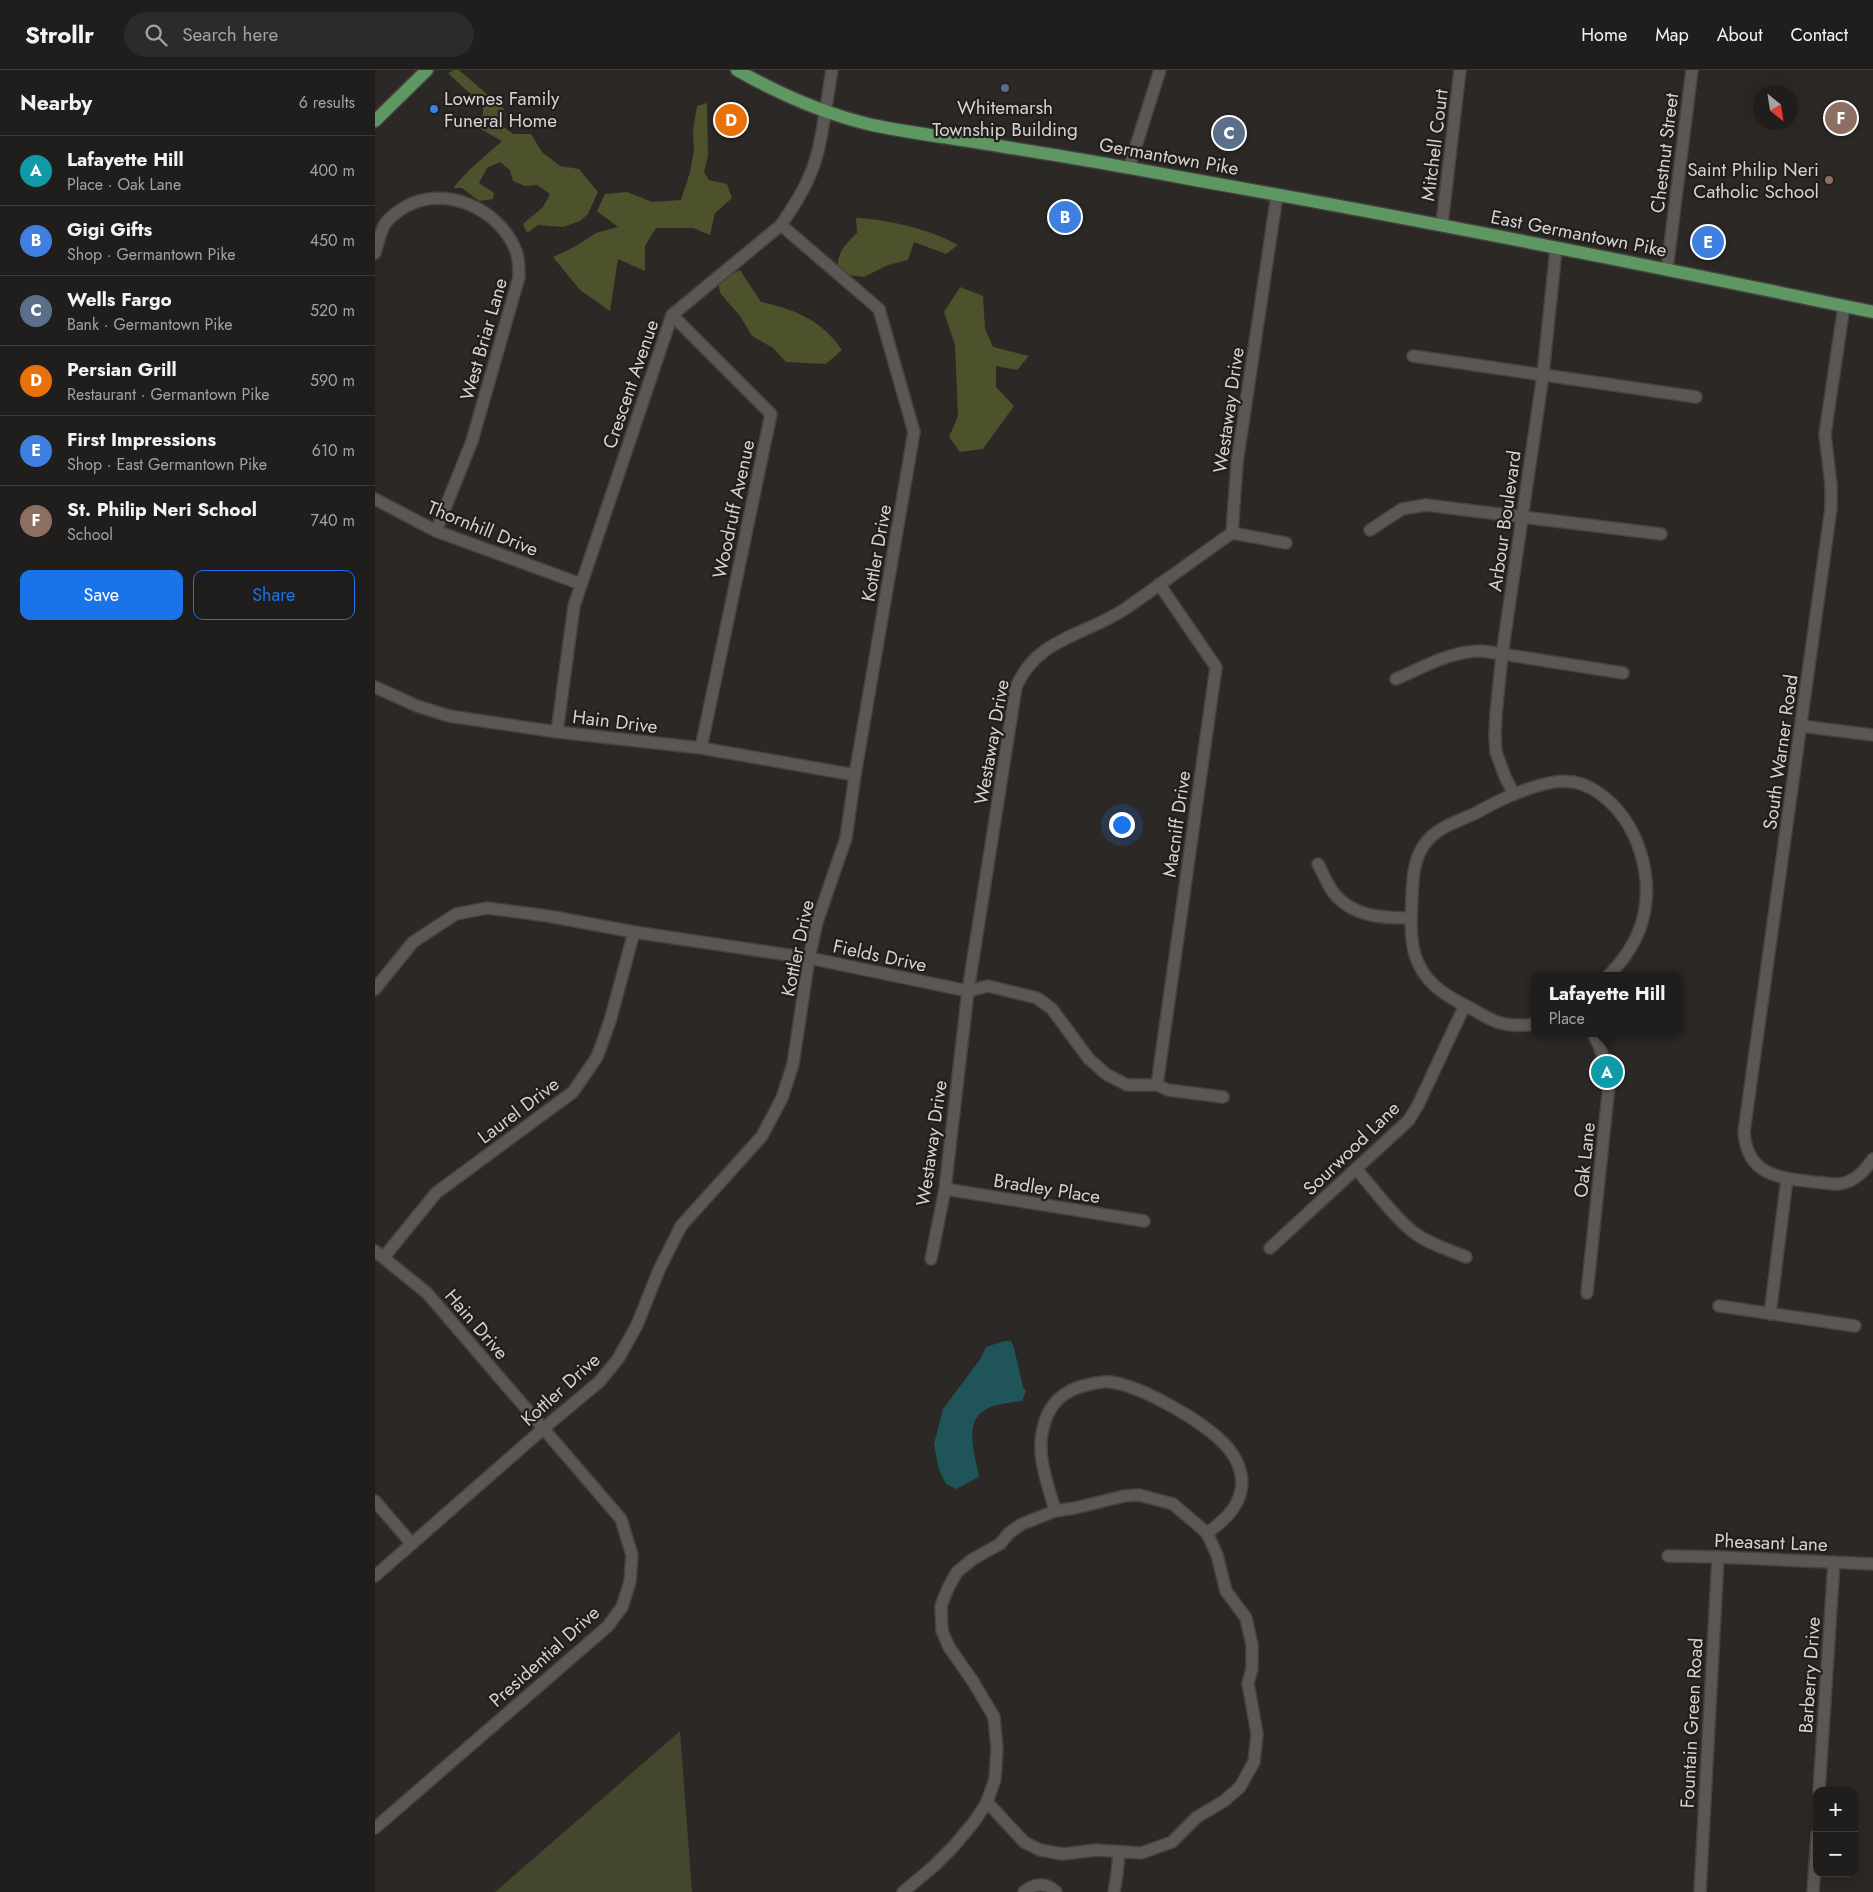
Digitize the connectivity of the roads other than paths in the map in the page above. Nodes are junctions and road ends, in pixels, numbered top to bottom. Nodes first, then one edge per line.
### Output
1 (427, 70) edge
2 (737, 70) edge
3 (831, 70) edge
4 (1159, 70) edge
5 (1460, 70) edge
6 (1692, 70) edge
7 (824, 110) junction
8 (375, 121) edge
9 (1129, 168) junction
10 (1277, 195) junction
11 (1442, 224) junction
12 (781, 225) junction
13 (1556, 249) junction
14 (375, 253) edge
15 (1667, 269) junction
16 (1844, 306) junction
17 (1873, 312) edge
18 (672, 315) junction
19 (1413, 356) dead end
20 (1543, 375) junction
21 (1696, 397) dead end
22 (375, 499) edge
23 (1523, 518) junction
24 (435, 530) junction
25 (1370, 530) dead end
26 (1232, 533) junction
27 (1661, 534) dead end
28 (1286, 543) dead end
29 (581, 584) junction
30 (1159, 584) junction
31 (1503, 655) junction
32 (1623, 673) dead end
33 (1396, 679) dead end
34 (375, 687) edge
35 (1801, 726) junction
36 (557, 732) junction
37 (1873, 735) edge
38 (701, 748) junction
39 (855, 775) junction
40 (1514, 794) junction
41 (1318, 864) dead end
42 (1411, 918) junction
43 (634, 932) junction
44 (809, 958) junction
45 (1612, 972) edge
46 (375, 989) edge
47 (969, 991) junction
48 (1465, 1005) junction
49 (1531, 1025) edge
50 (1595, 1037) edge
51 (1157, 1085) junction
52 (1223, 1097) dead end
53 (1873, 1158) edge
54 (1356, 1169) junction
55 (1787, 1179) junction
56 (945, 1189) junction
57 (1144, 1221) dead end
58 (1270, 1248) dead end
59 (379, 1254) edge
60 (1466, 1257) dead end
61 (931, 1259) dead end
62 (1587, 1293) dead end
63 (1719, 1306) dead end
64 (1770, 1314) junction
65 (1855, 1326) dead end
66 (544, 1428) junction
67 (375, 1502) edge
68 (1055, 1511) junction
69 (1207, 1532) junction
70 (412, 1544) junction
71 (1668, 1556) dead end
72 (1718, 1557) junction
73 (1834, 1562) junction
74 (1873, 1564) edge
75 (375, 1576) edge
76 (1819, 1787) edge
77 (987, 1802) junction
78 (375, 1828) edge
79 (1119, 1852) junction
80 (1814, 1877) edge
81 (903, 1892) edge
82 (1024, 1892) edge
83 (1057, 1892) edge
84 (1114, 1892) edge
85 (1700, 1892) edge
86 (1813, 1892) edge

1 - 8 main road
2 - 7 main road, Germantown Pike
3 - 7 street, Crescent Avenue
4 - 9 street
5 - 11 street, Mitchell Court
6 - 15 street, Chestnut Street
7 - 9 main road, Germantown Pike
7 - 12 street, Crescent Avenue
9 - 10 main road, Germantown Pike
10 - 11 main road, East Germantown Pike
10 - 26 street, Westaway Drive
11 - 13 main road, East Germantown Pike
12 - 18 street, Crescent Avenue
12 - 39 street, Kottler Drive
13 - 15 main road, East Germantown Pike
13 - 20 street, Arbour Boulevard
14 - 24 street, West Briar Lane
15 - 16 main road, East Germantown Pike
16 - 17 main road, East Germantown Pike
16 - 35 street, South Warner Road
18 - 29 street, Crescent Avenue
18 - 38 street, Woodruff Avenue
19 - 20 street
20 - 21 street
20 - 23 street, Arbour Boulevard
22 - 24 street, Thornhill Drive
23 - 25 street
23 - 27 street
23 - 31 street, Arbour Boulevard
24 - 29 street, Thornhill Drive
26 - 28 street
26 - 30 street, Westaway Drive
29 - 36 street, Crescent Avenue
30 - 47 street, Westaway Drive
30 - 51 street, Macniff Drive
31 - 32 street
31 - 33 street
31 - 40 street, Arbour Boulevard
34 - 36 street, Hain Drive
35 - 37 street
35 - 55 street, South Warner Road
36 - 38 street, Hain Drive
38 - 39 street, Hain Drive
39 - 44 street, Kottler Drive
40 - 42 street
40 - 45 street
41 - 42 street
42 - 48 street
43 - 44 street, Fields Drive
43 - 46 street, Fields Drive
43 - 59 street, Laurel Drive
44 - 47 street, Fields Drive
44 - 66 street, Kottler Drive
47 - 51 street, Fields Drive
47 - 56 street, Westaway Drive
48 - 49 street
48 - 54 street, Sourwood Lane
50 - 62 street, Oak Lane
51 - 52 street, Fields Drive
53 - 55 street, South Warner Road
54 - 58 street, Sourwood Lane
54 - 60 street
55 - 64 street
56 - 57 street, Bradley Place
56 - 61 street, Westaway Drive
59 - 66 street, Hain Drive
63 - 64 street
64 - 65 street
66 - 70 street, Kottler Drive
66 - 78 street, Presidential Drive
67 - 70 street
68 - 69 street
68 - 69 street
68 - 77 street
69 - 79 street
70 - 75 street, Kottler Drive
71 - 72 street, Pheasant Lane
72 - 73 street, Pheasant Lane
72 - 85 street, Fountain Green Road
73 - 74 street, Pheasant Lane
73 - 76 street, Barberry Drive
77 - 79 street
77 - 81 street
79 - 84 street
80 - 86 street
82 - 83 street

